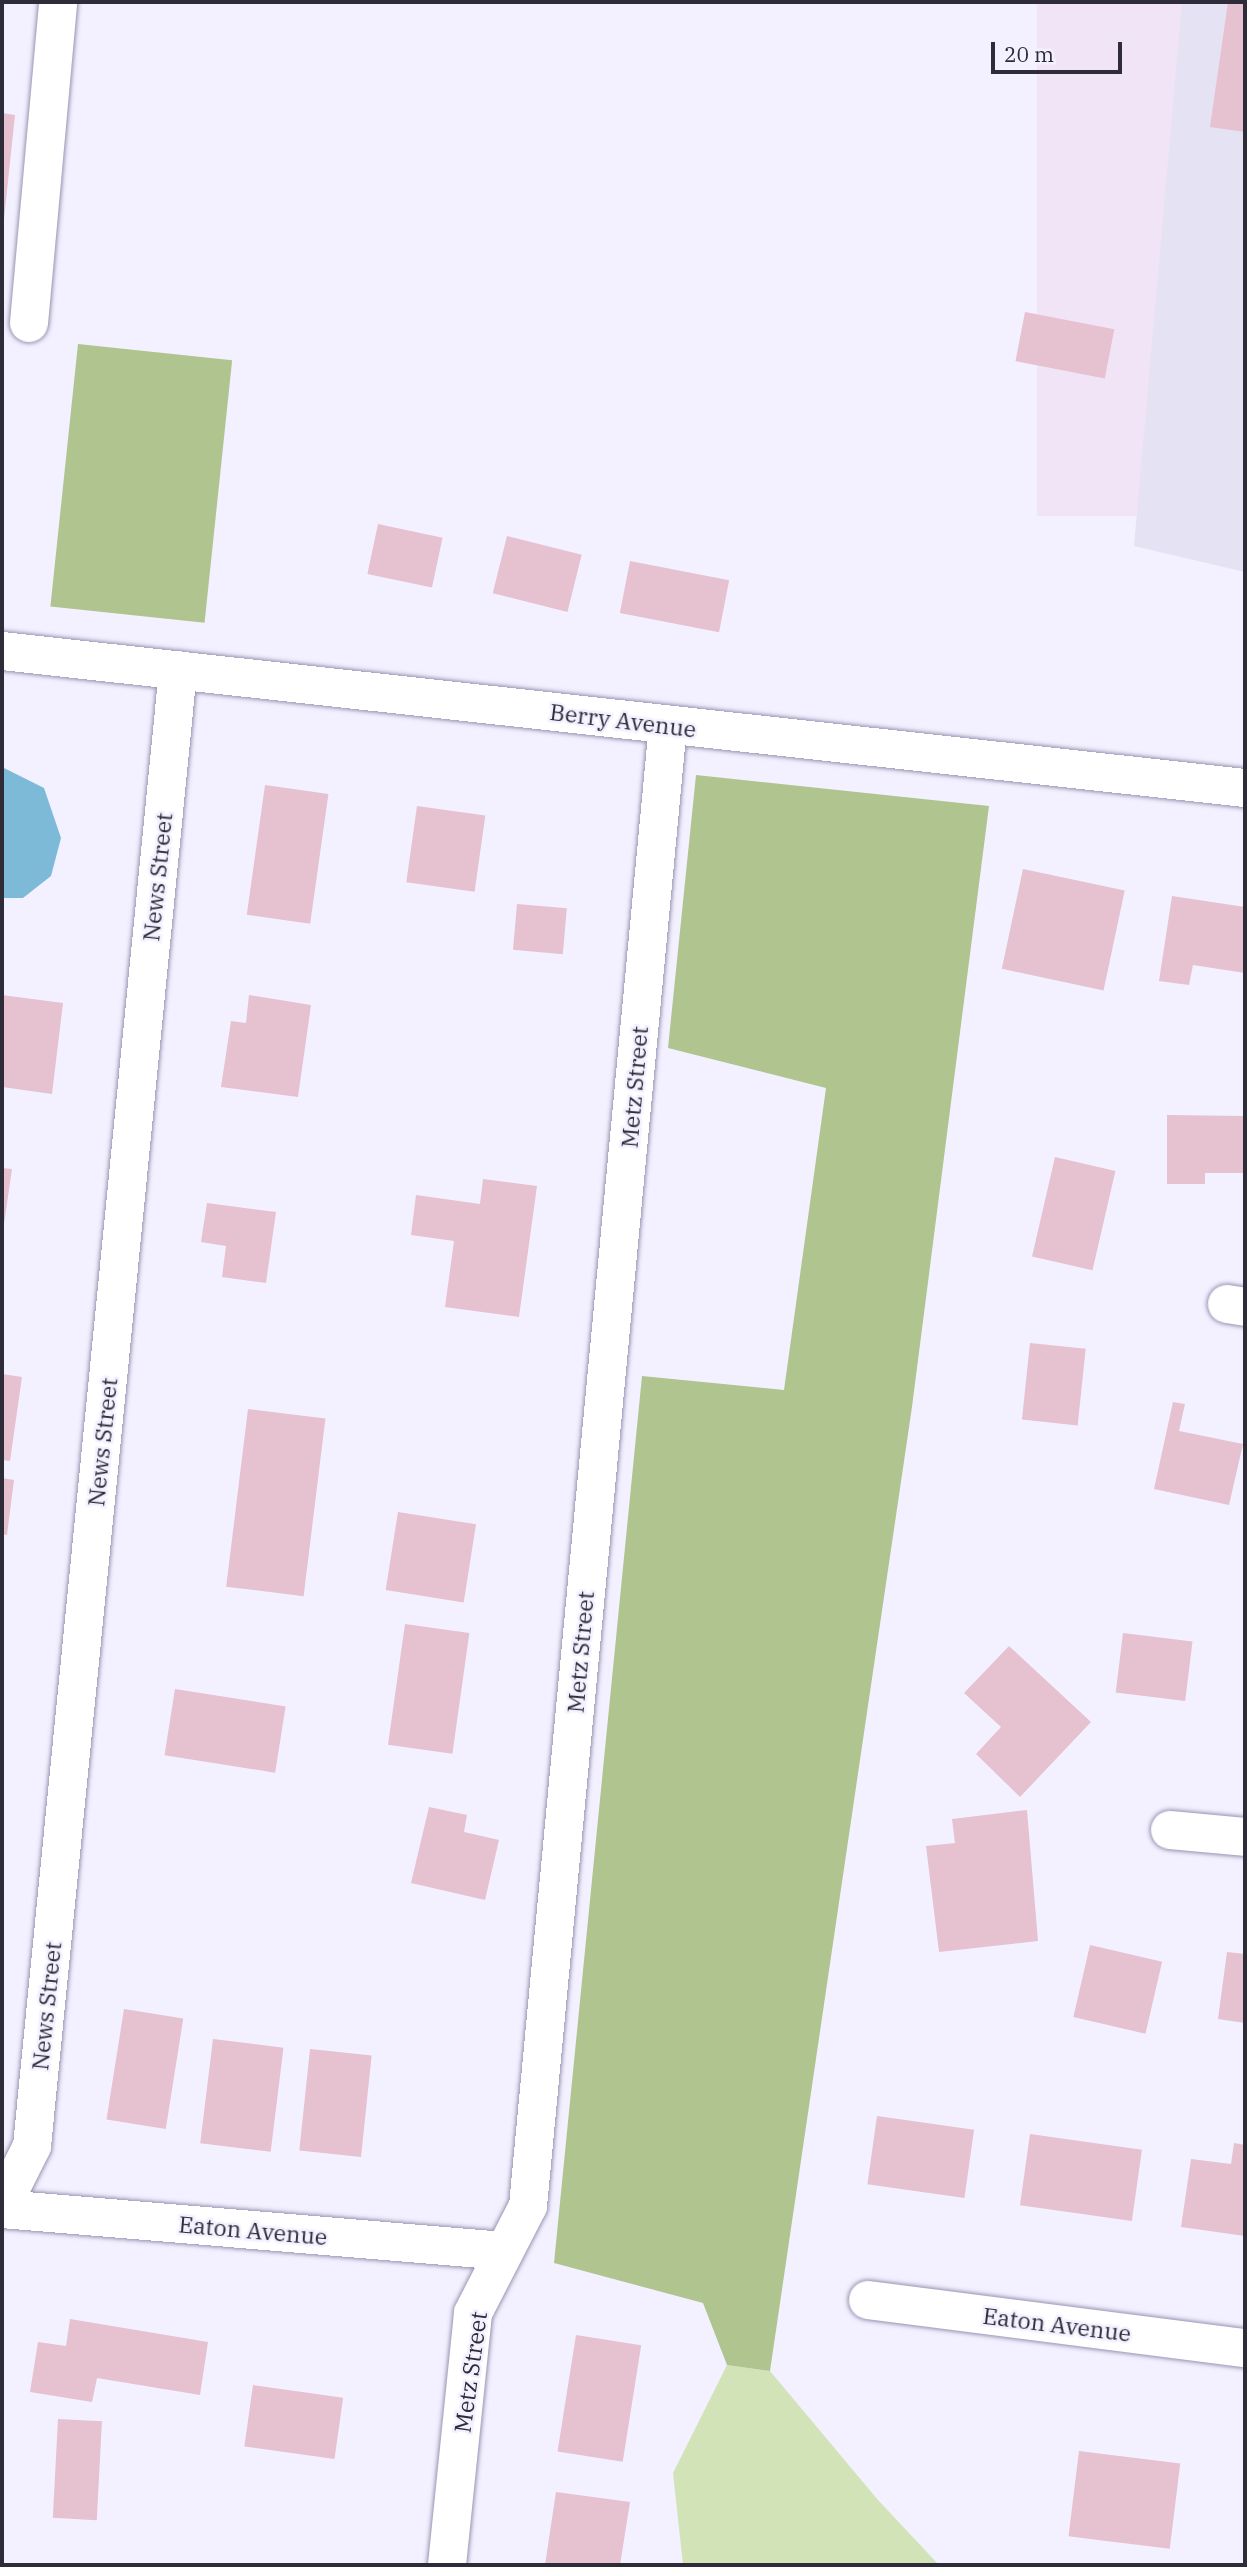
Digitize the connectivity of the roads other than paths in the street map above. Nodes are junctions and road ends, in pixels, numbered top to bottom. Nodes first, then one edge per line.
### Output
1 (58, 2) edge
2 (29, 323) dead end
3 (2, 651) edge
4 (178, 670) junction
5 (668, 726) junction
6 (1245, 788) edge
7 (1170, 1830) dead end
8 (1245, 1837) edge
9 (2, 2207) edge
10 (504, 2251) junction
11 (868, 2300) dead end
12 (1245, 2348) edge
13 (447, 2565) edge

1 - 2 street
3 - 4 street, Berry Avenue
4 - 5 street, Berry Avenue
4 - 9 street, News Street
5 - 6 street, Berry Avenue
5 - 10 street, Metz Street
7 - 8 street
9 - 10 street, Eaton Avenue
10 - 13 street, Metz Street
11 - 12 street, Eaton Avenue

